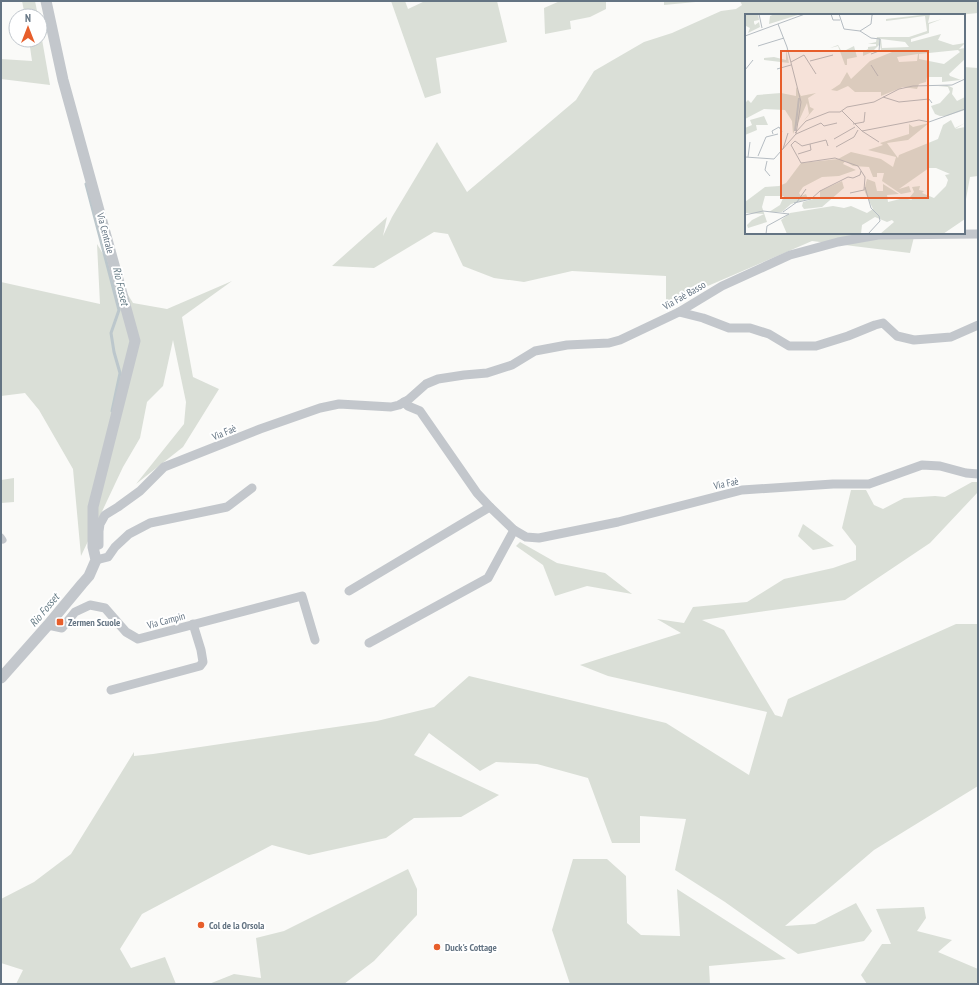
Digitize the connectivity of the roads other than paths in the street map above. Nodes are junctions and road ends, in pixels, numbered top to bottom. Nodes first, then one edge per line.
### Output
1 (46, 1) edge
2 (978, 234) edge
3 (679, 312) junction
4 (978, 325) edge
5 (406, 401) junction
6 (978, 474) edge
7 (252, 488) dead end
8 (490, 507) junction
9 (514, 530) junction
10 (93, 547) junction
11 (96, 560) junction
12 (349, 591) dead end
13 (193, 624) junction
14 (48, 625) junction
15 (315, 640) dead end
16 (369, 643) dead end
17 (1, 678) edge
18 (111, 690) dead end

1 - 10 street, Via Centrale
2 - 3 street, Via Faè Basso
3 - 4 street
3 - 5 street, Via Faè Basso
5 - 8 street, Via Faè
5 - 10 street, Via Faè
6 - 9 street, Via Faè
7 - 11 street
8 - 9 street, Via Faè
8 - 12 street
9 - 16 street
10 - 11 street, Via Centrale
11 - 14 street
13 - 14 street, Via Campin
13 - 15 street, Via Campin
13 - 18 street, Via Campin
14 - 17 street

